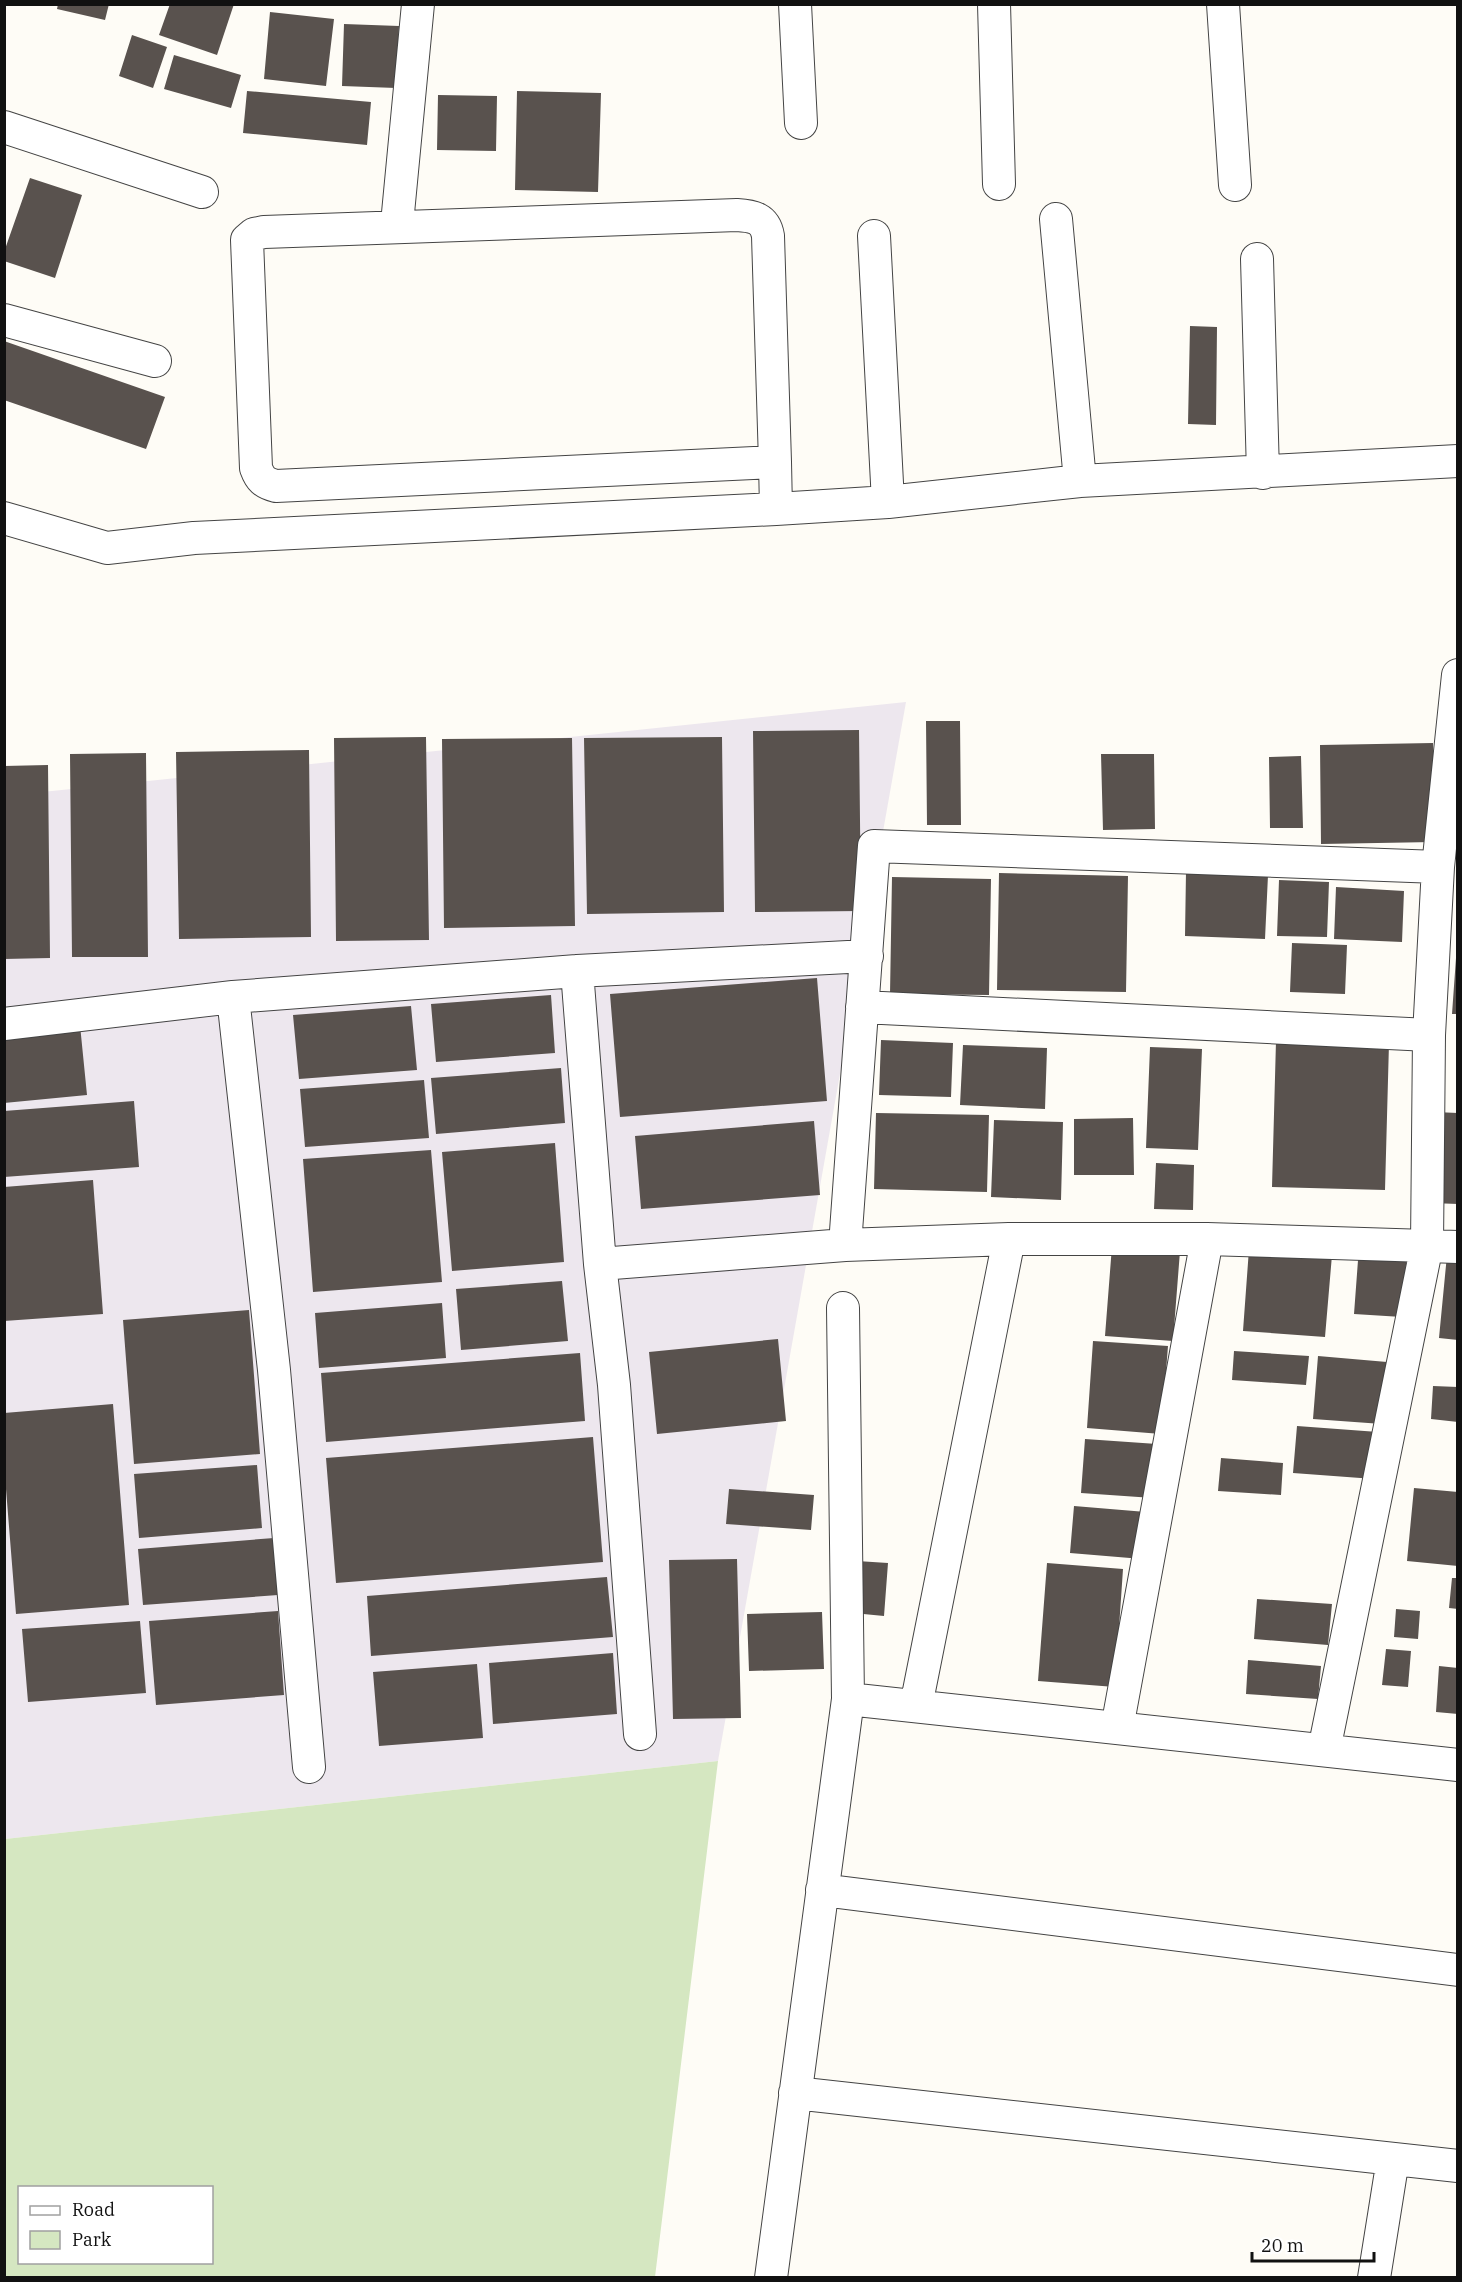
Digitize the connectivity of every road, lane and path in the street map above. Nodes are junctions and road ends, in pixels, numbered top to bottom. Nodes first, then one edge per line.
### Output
1 (418, 4) edge
2 (795, 4) edge
3 (993, 4) edge
4 (1223, 4) edge
5 (801, 123) dead end
6 (4, 127) edge
7 (999, 184) dead end
8 (1235, 185) dead end
9 (202, 192) dead end
10 (398, 213) dead end
11 (1056, 219) dead end
12 (874, 236) dead end
13 (1257, 259) dead end
14 (4, 320) edge
15 (155, 361) dead end
16 (775, 462) junction
17 (1458, 462) edge
18 (1263, 473) junction
19 (1080, 481) junction
20 (888, 502) junction
21 (776, 509) junction
22 (4, 518) edge
23 (1458, 675) edge
24 (1438, 867) junction
25 (867, 956) junction
26 (577, 971) junction
27 (233, 997) junction
28 (862, 1007) junction
29 (4, 1024) edge
30 (1429, 1035) junction
31 (1009, 1239) junction
32 (1207, 1239) junction
33 (845, 1245) junction
34 (1442, 1246) edge
35 (600, 1264) junction
36 (843, 1308) dead end
37 (848, 1699) junction
38 (916, 1706) junction
39 (1117, 1728) junction
40 (640, 1734) dead end
41 (1324, 1750) junction
42 (1458, 1765) edge
43 (309, 1767) dead end
44 (822, 1890) junction
45 (1458, 1970) edge
46 (795, 2094) junction
47 (1393, 2159) junction
48 (1458, 2166) edge
49 (608, 2277) edge
50 (624, 2277) edge
51 (771, 2277) edge
52 (1374, 2277) edge

1 - 10 street
2 - 5 street
3 - 7 street
4 - 8 street
6 - 9 street
11 - 19 street
12 - 20 street
13 - 18 street
14 - 15 street
16 - 16 street
16 - 21 street
17 - 18 street
18 - 19 street
19 - 20 street
20 - 21 street
21 - 22 street
23 - 24 street
24 - 25 street
24 - 30 street
25 - 26 street
25 - 28 street
26 - 27 street
26 - 35 street
27 - 29 street
27 - 43 street
28 - 30 street
28 - 33 street
30 - 34 street
31 - 32 street
31 - 33 street
31 - 38 street
32 - 34 street
32 - 39 street
33 - 35 street
34 - 41 street
35 - 40 street
36 - 37 street
37 - 38 street
37 - 44 street
38 - 39 street
39 - 41 street
41 - 42 street
44 - 45 street
44 - 46 street
46 - 47 street
46 - 51 street
47 - 48 street
47 - 52 street
49 - 50 path

